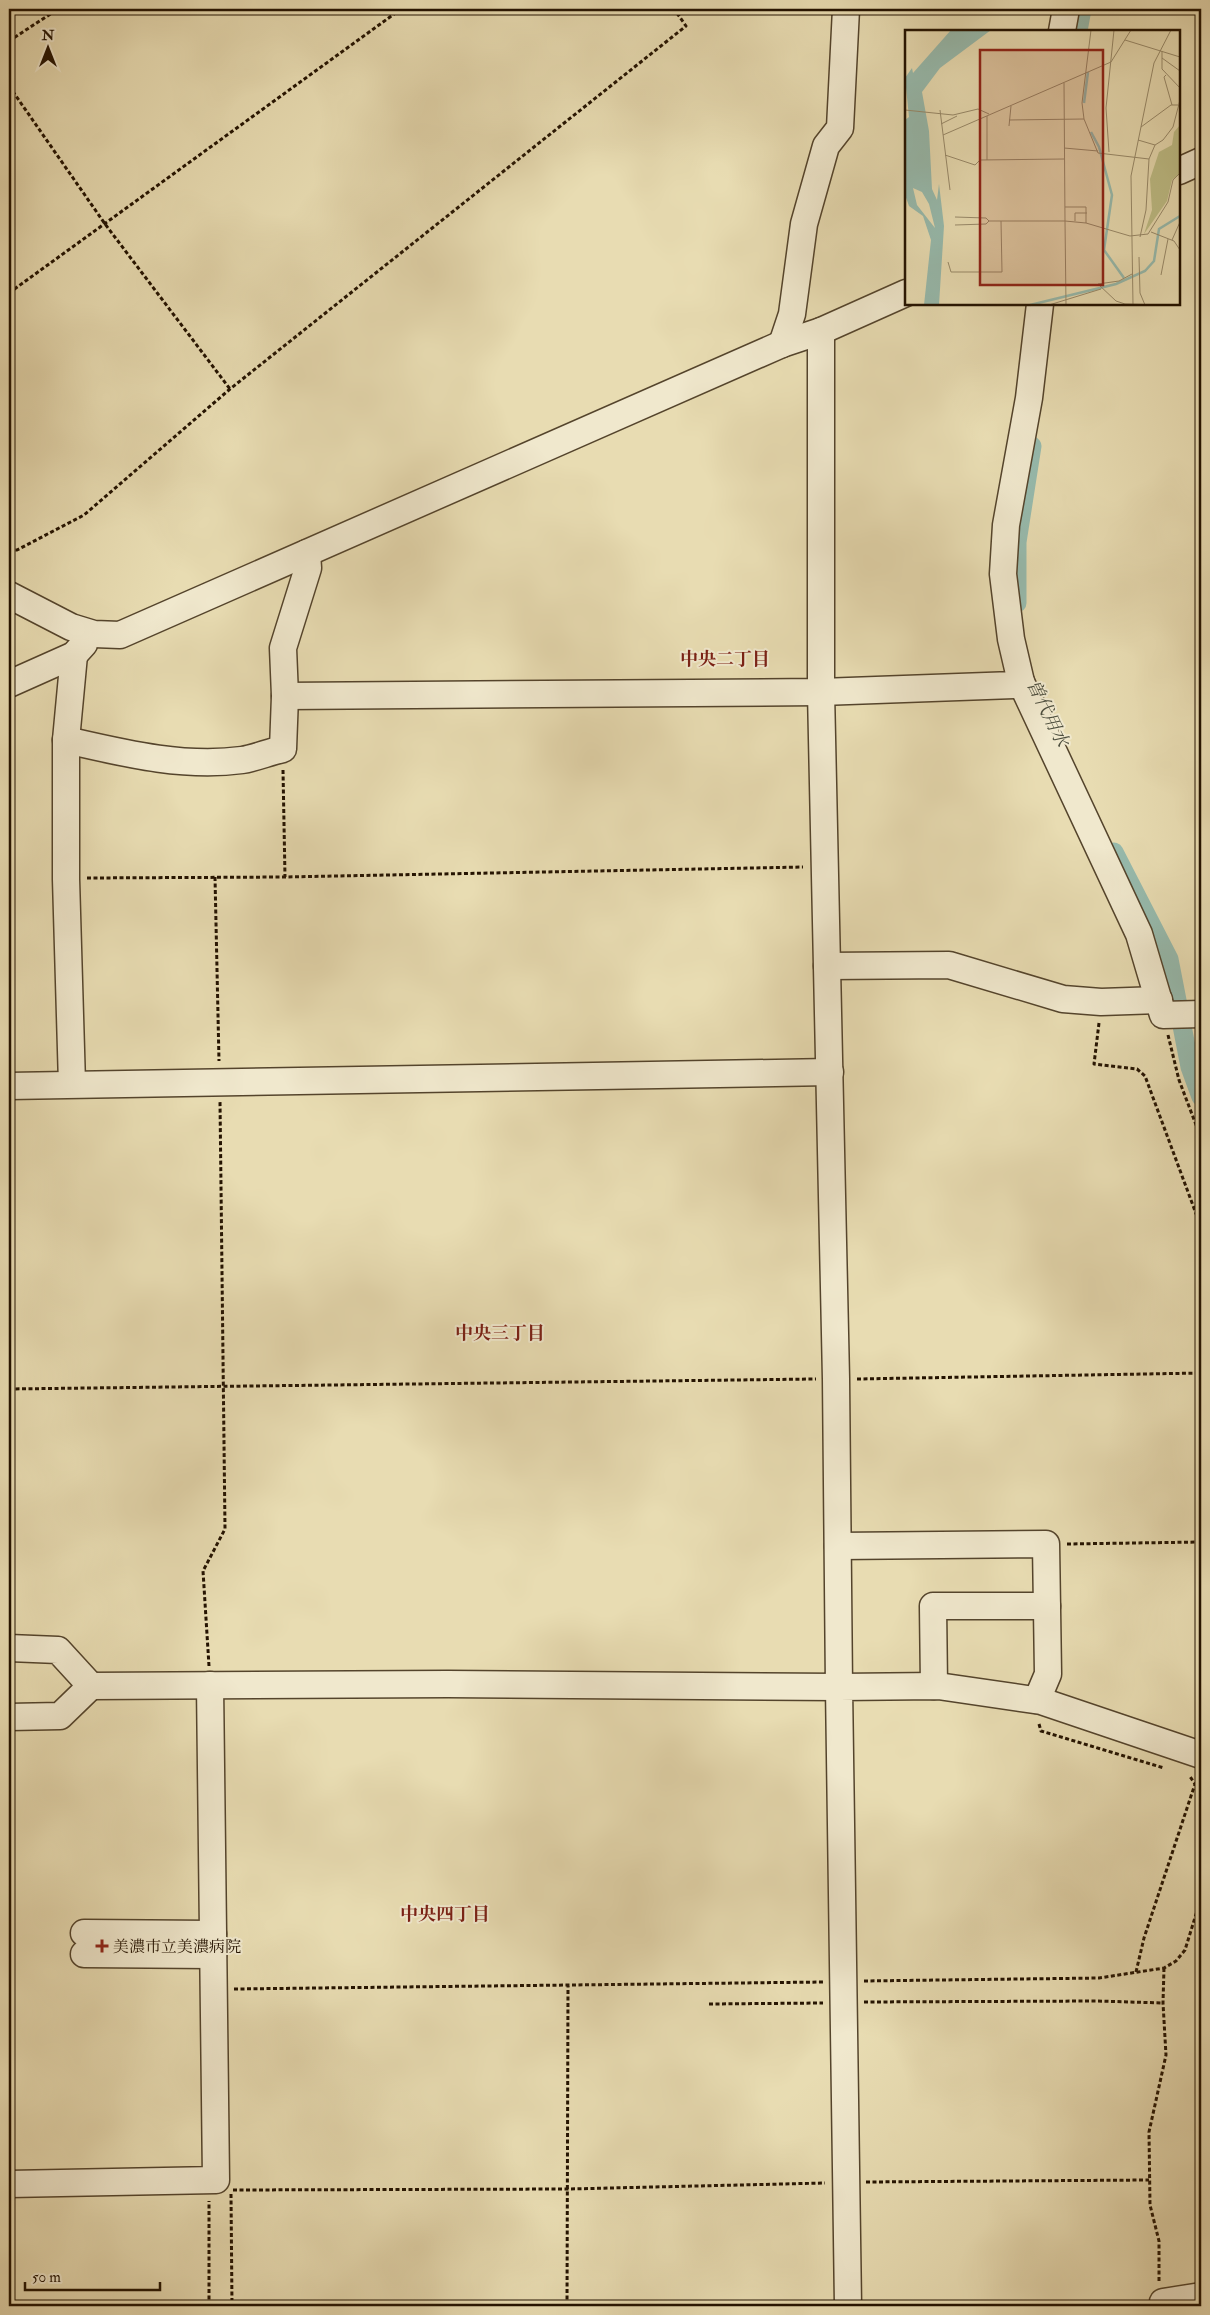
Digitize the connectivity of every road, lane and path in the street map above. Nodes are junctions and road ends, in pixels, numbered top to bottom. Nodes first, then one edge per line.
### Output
1 (58, 9) edge
2 (401, 9) edge
3 (674, 9) edge
4 (846, 9) edge
5 (1066, 9) edge
6 (1062, 30) edge
7 (9, 41) edge
8 (9, 86) edge
9 (1201, 161) edge
10 (1180, 171) edge
11 (105, 224) junction
12 (9, 293) edge
13 (905, 293) edge
14 (1040, 305) edge
15 (821, 330) junction
16 (782, 344) junction
17 (230, 389) junction
18 (9, 550) edge
19 (306, 553) junction
20 (9, 595) edge
21 (94, 634) junction
22 (74, 655) junction
23 (1021, 682) junction
24 (9, 684) edge
25 (821, 692) junction
26 (284, 696) junction
27 (66, 740) junction
28 (282, 749) junction
29 (825, 866) junction
30 (215, 877) junction
31 (285, 877) junction
32 (66, 879) junction
33 (827, 966) junction
34 (1101, 1002) junction
35 (1161, 1008) junction
36 (1196, 1014) edge
37 (830, 1072) junction
38 (219, 1082) junction
39 (72, 1084) junction
40 (9, 1086) edge
41 (1201, 1138) edge
42 (1201, 1245) edge
43 (1201, 1373) edge
44 (836, 1379) junction
45 (225, 1386) junction
46 (9, 1389) edge
47 (1201, 1542) edge
48 (1046, 1544) junction
49 (838, 1546) junction
50 (1047, 1606) junction
51 (9, 1648) edge
52 (210, 1685) junction
53 (91, 1686) junction
54 (934, 1686) junction
55 (839, 1687) junction
56 (1039, 1701) junction
57 (9, 1717) edge
58 (1201, 1755) edge
59 (1173, 1770) dead end
60 (1182, 1773) dead end
61 (1201, 1898) edge
62 (84, 1944) dead end
63 (213, 1945) junction
64 (1164, 1968) junction
65 (1136, 1972) junction
66 (568, 1986) junction
67 (213, 1989) junction
68 (844, 1992) junction
69 (1163, 2003) junction
70 (709, 2004) dead end
71 (209, 2180) junction
72 (1149, 2180) junction
73 (846, 2182) junction
74 (9, 2184) edge
75 (568, 2190) junction
76 (1201, 2296) edge
77 (1164, 2304) edge
78 (209, 2306) edge
79 (232, 2306) edge
80 (567, 2306) edge
81 (848, 2306) edge

1 - 7 path
2 - 11 path
3 - 17 path
4 - 16 street
5 - 6 street
8 - 11 path
9 - 10 street
11 - 12 path
11 - 17 path
13 - 15 street
14 - 23 street
15 - 16 street
15 - 25 street
16 - 19 street
17 - 18 path
19 - 21 street
19 - 26 street
20 - 21 street
21 - 22 street
22 - 24 street
22 - 27 street
23 - 25 street
23 - 35 street
25 - 26 street
25 - 29 street
26 - 28 street
27 - 28 street
27 - 32 street
28 - 31 path
29 - 31 path
29 - 33 street
30 - 31 path
30 - 32 path
30 - 38 path
32 - 39 street
33 - 34 street
33 - 37 street
34 - 35 street
34 - 42 path
35 - 36 street
35 - 41 path
37 - 38 street
37 - 44 street
38 - 39 street
38 - 45 path
39 - 40 street
43 - 44 path
44 - 45 path
44 - 49 street
45 - 46 path
45 - 52 path
47 - 48 path
48 - 49 street
48 - 50 street
49 - 55 street
50 - 54 street
50 - 56 street
51 - 53 street
52 - 53 street
52 - 55 street
52 - 63 street
53 - 57 street
54 - 55 street
54 - 56 street
55 - 68 street
56 - 58 street
56 - 59 path
60 - 65 path
61 - 64 path
62 - 63 street
63 - 67 street
64 - 65 path
64 - 69 path
65 - 68 path
66 - 67 path
66 - 68 path
66 - 75 path
67 - 71 street
68 - 69 path
68 - 70 path
68 - 73 street
69 - 72 path
71 - 74 street
71 - 78 path
72 - 73 path
72 - 77 path
73 - 75 path
73 - 81 street
75 - 79 path
75 - 80 path
76 - 77 street

